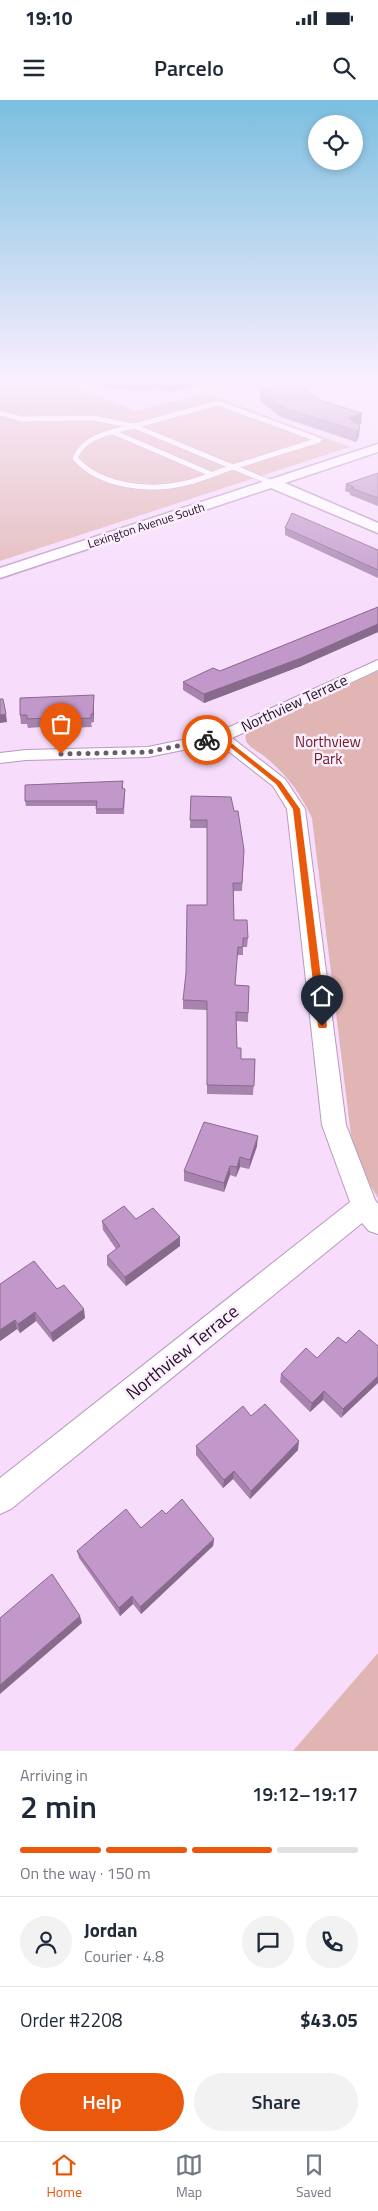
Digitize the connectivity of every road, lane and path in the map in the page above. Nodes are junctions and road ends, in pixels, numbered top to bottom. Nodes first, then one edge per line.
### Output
1 (75, 456) edge
2 (169, 456) edge
3 (207, 456) edge
4 (268, 456) edge
5 (354, 456) edge
6 (233, 467) junction
7 (211, 474) junction
8 (272, 483) junction
9 (378, 528) edge
10 (0, 573) edge
11 (378, 664) edge
12 (221, 737) junction
13 (0, 758) edge
14 (371, 1214) edge
15 (0, 1498) edge

1 - 7 lane
2 - 7 lane
3 - 6 lane
4 - 6 lane
5 - 8 street, Lexington Avenue South
6 - 7 lane
6 - 8 lane
8 - 9 street
8 - 10 street, Lexington Avenue South
11 - 12 street, Northview Terrace
12 - 13 street, Northview Terrace
12 - 14 street
14 - 15 street, Northview Terrace

